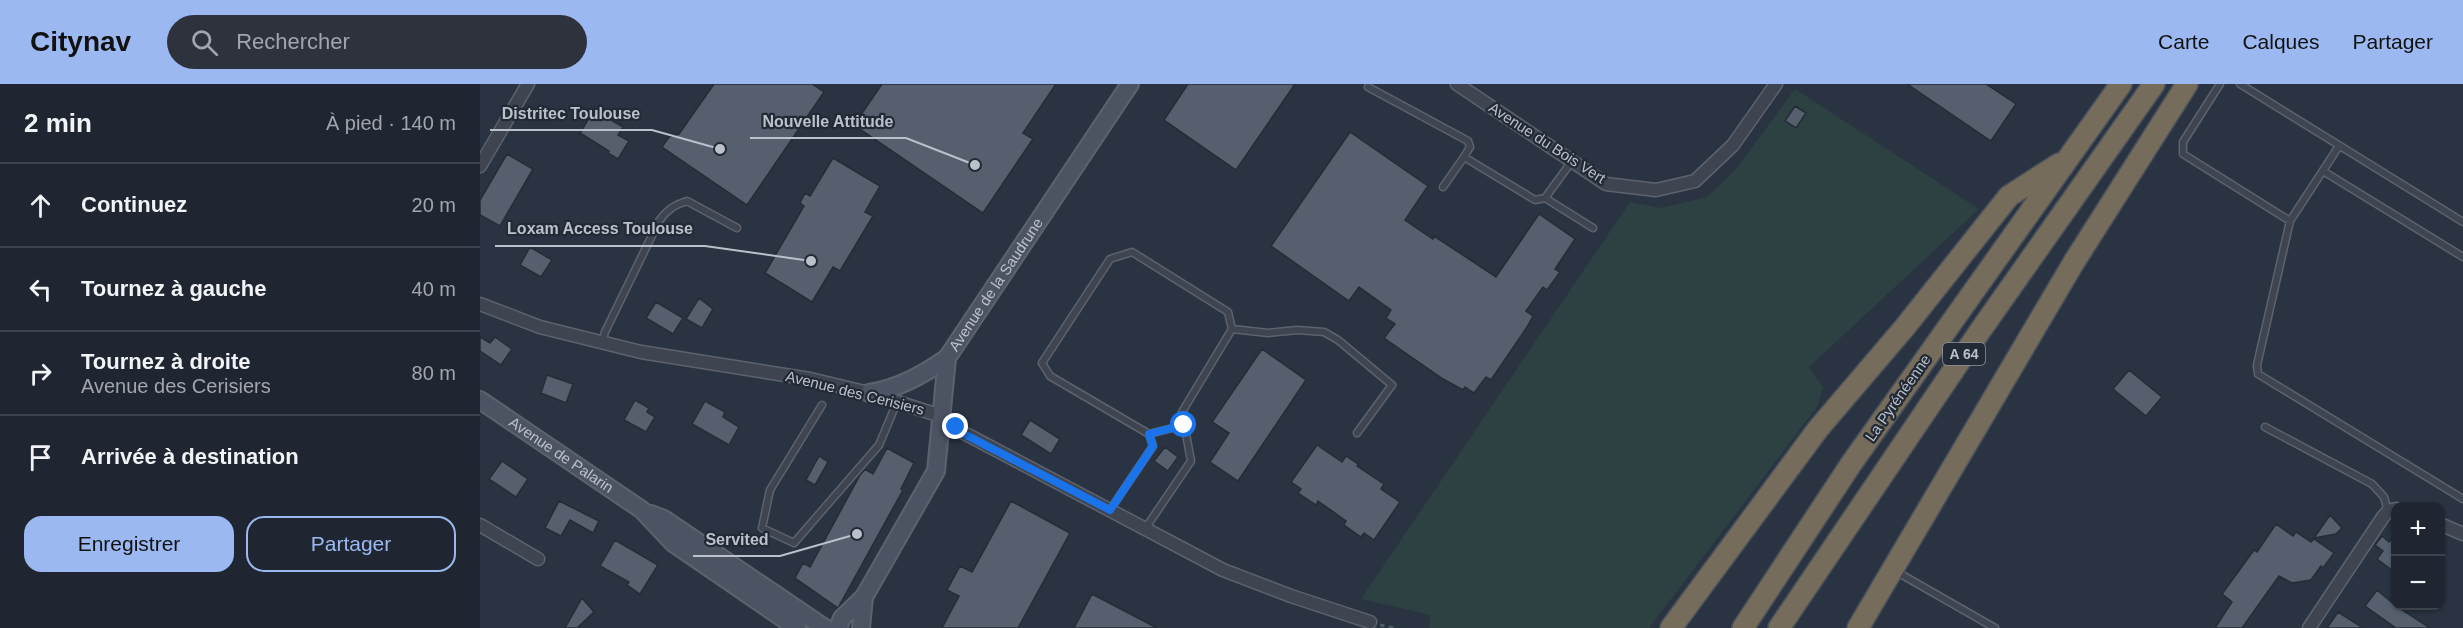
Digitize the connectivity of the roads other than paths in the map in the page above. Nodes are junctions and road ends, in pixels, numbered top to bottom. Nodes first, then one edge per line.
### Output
1 (528, 84) edge
2 (1130, 84) edge
3 (1457, 84) edge
4 (1776, 84) edge
5 (2121, 84) edge
6 (2154, 84) edge
7 (2187, 84) edge
8 (2220, 84) edge
9 (2240, 84) edge
10 (1368, 87) dead end
11 (2339, 146) junction
12 (1464, 157) junction
13 (2067, 159) junction
14 (1572, 161) junction
15 (480, 166) edge
16 (2323, 171) junction
17 (1443, 187) dead end
18 (1545, 198) junction
19 (2290, 221) junction
20 (2463, 222) edge
21 (737, 228) dead end
22 (1593, 228) dead end
23 (2463, 257) edge
24 (480, 304) edge
25 (1232, 329) junction
26 (602, 342) junction
27 (947, 358) junction
28 (869, 393) junction
29 (480, 400) edge
30 (898, 402) junction
31 (822, 405) dead end
32 (941, 416) junction
33 (1184, 425) junction
34 (2265, 427) dead end
35 (1357, 433) dead end
36 (1149, 434) junction
37 (2463, 500) edge
38 (2391, 508) edge
39 (642, 510) junction
40 (1110, 510) junction
41 (2391, 511) edge
42 (480, 525) edge
43 (2445, 526) edge
44 (1145, 529) junction
45 (2463, 534) edge
46 (538, 559) dead end
47 (1893, 570) junction
48 (864, 597) junction
49 (1370, 622) dead end
50 (840, 623) edge
51 (823, 627) edge
52 (797, 628) edge
53 (861, 628) edge
54 (1671, 628) edge
55 (1743, 628) edge
56 (1779, 628) edge
57 (1858, 628) edge
58 (1995, 628) edge
59 (2309, 628) edge

1 - 15 street
2 - 27 street, Avenue de la Saudrune
3 - 14 street, Avenue du Bois Vert
4 - 14 street, Avenue du Bois Vert
5 - 13 highway, La Pyrénéenne / A 64
6 - 56 highway, La Pyrénéenne / A 64
7 - 47 highway
8 - 19 lane
9 - 11 lane
10 - 12 lane
11 - 16 lane
11 - 20 lane
12 - 17 lane
12 - 18 lane
13 - 54 highway
13 - 55 highway, La Pyrénéenne / A 64
14 - 18 lane
16 - 19 lane
16 - 23 lane
18 - 22 lane
19 - 37 lane
21 - 26 lane
24 - 26 street, Avenue des Cerisiers
25 - 33 lane
25 - 35 lane
25 - 36 lane
26 - 28 street, Avenue des Cerisiers
27 - 28 street
27 - 32 street, Avenue de la Saudrune
28 - 30 street, Avenue des Cerisiers
29 - 39 street, Avenue de Palarin
30 - 31 lane
30 - 32 street, Avenue des Cerisiers
32 - 40 street, Avenue des Cerisiers
32 - 48 street, Avenue de la Saudrune
33 - 36 lane
33 - 44 lane
34 - 38 lane
36 - 40 lane
39 - 51 street, Avenue de Palarin
39 - 52 street, Avenue de Palarin
40 - 44 street, Avenue des Cerisiers
41 - 59 street
42 - 46 street
43 - 45 street
44 - 49 street, Avenue des Cerisiers
47 - 57 highway
47 - 58 lane
48 - 50 street, Avenue de la Saudrune
48 - 53 street, Avenue de la Saudrune
50 - 51 street, Avenue de la Saudrune

